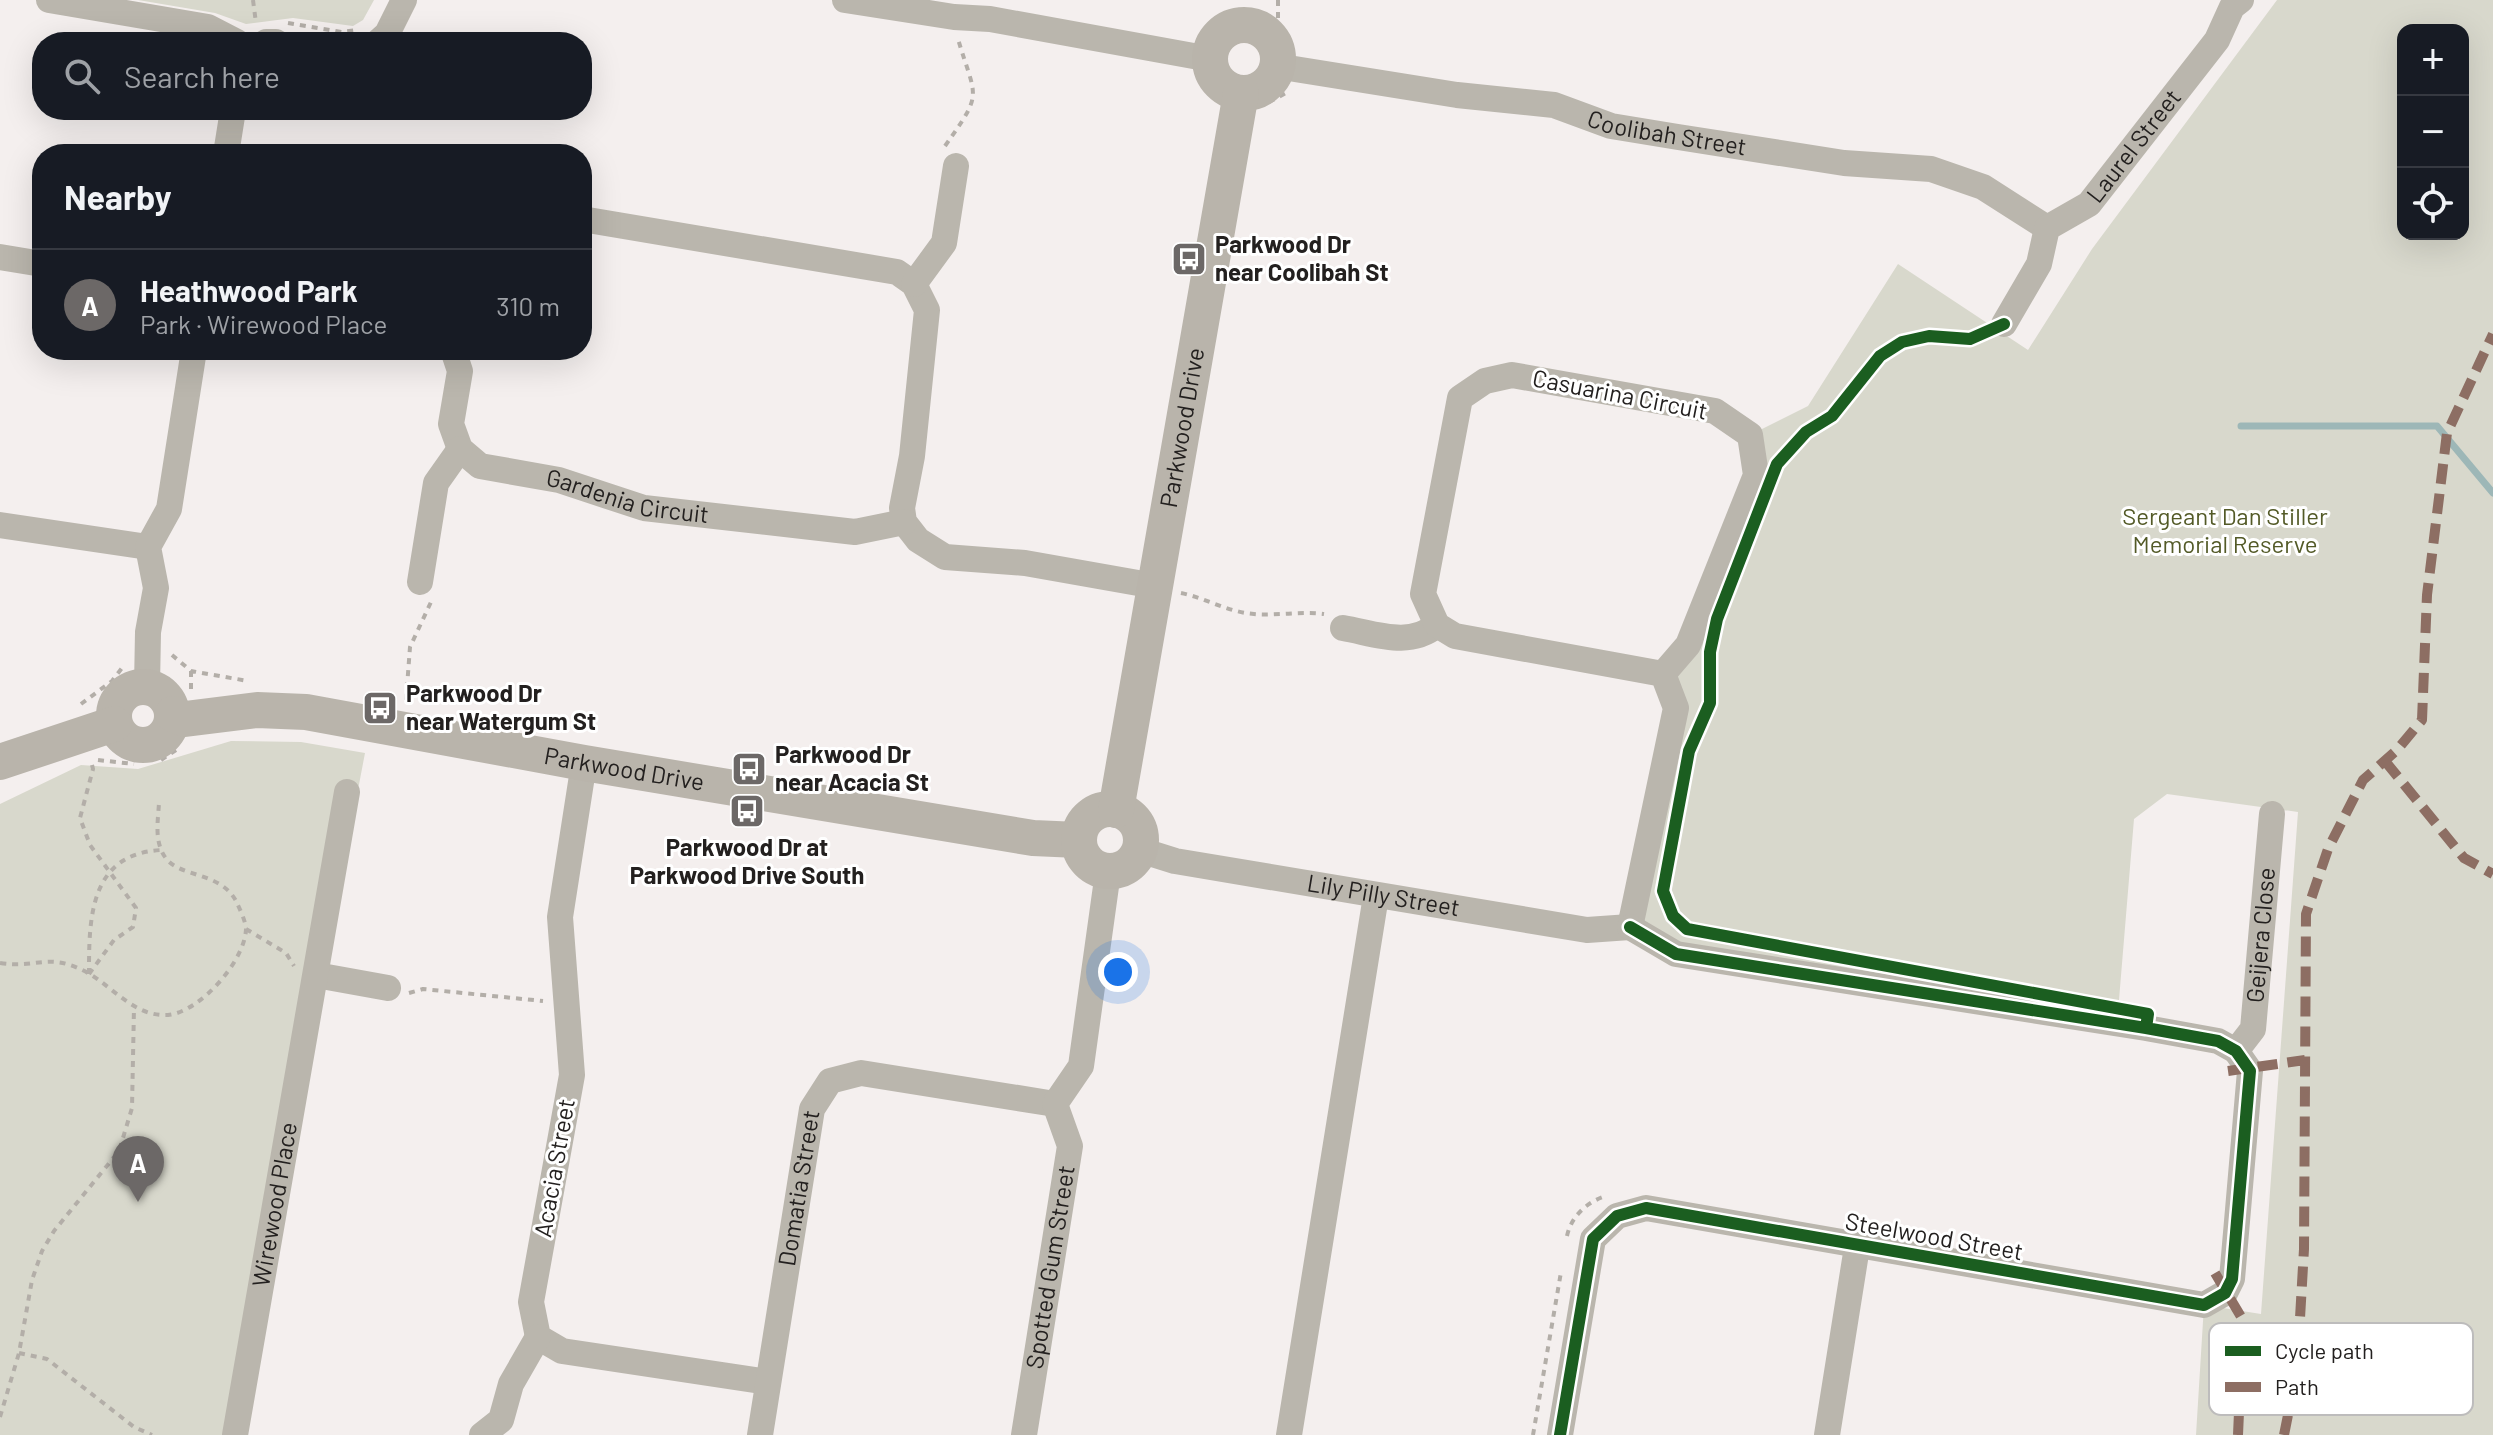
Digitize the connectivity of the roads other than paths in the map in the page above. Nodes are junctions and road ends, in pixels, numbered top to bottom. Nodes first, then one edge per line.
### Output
1 (49, 0) edge
2 (404, 0) edge
3 (845, 0) edge
4 (2232, 2) edge
5 (991, 9) edge
6 (1253, 12) edge
7 (239, 32) edge
8 (388, 32) edge
9 (1210, 59) junction
10 (1287, 68) junction
11 (1253, 100) junction
12 (231, 120) edge
13 (228, 144) edge
14 (956, 166) dead end
15 (592, 221) edge
16 (2047, 228) junction
17 (0, 257) edge
18 (32, 262) edge
19 (914, 284) junction
20 (2004, 324) dead end
21 (192, 360) edge
22 (456, 360) edge
23 (460, 449) junction
24 (904, 522) junction
25 (0, 525) edge
26 (148, 547) junction
27 (420, 582) dead end
28 (1174, 591) junction
29 (1334, 621) road end
30 (1437, 625) junction
31 (1663, 674) junction
32 (136, 675) junction
33 (183, 718) junction
34 (114, 724) junction
35 (0, 762) edge
36 (584, 763) junction
37 (347, 792) dead end
38 (1103, 804) junction
39 (2272, 814) dead end
40 (1075, 826) junction
41 (1140, 850) junction
42 (1108, 872) junction
43 (1376, 896) junction
44 (1630, 927) junction
45 (314, 985) junction
46 (393, 992) road end
47 (2236, 1051) junction
48 (1055, 1104) junction
49 (1857, 1247) junction
50 (538, 1337) junction
51 (768, 1382) junction
52 (235, 1435) edge
53 (482, 1435) edge
54 (760, 1435) edge
55 (1024, 1435) edge
56 (1289, 1435) edge
57 (1560, 1435) edge
58 (1827, 1435) edge

1 - 7 street
2 - 8 street
3 - 5 street
4 - 16 street, Laurel Street
5 - 9 street
6 - 9 street
6 - 10 street
9 - 11 street
10 - 11 street
10 - 16 street, Coolibah Street
11 - 28 street, Parkwood Drive
12 - 13 street
14 - 19 street
15 - 19 street
16 - 20 street
17 - 18 street
19 - 24 street
21 - 26 street
22 - 23 street
23 - 24 street, Gardenia Circuit
23 - 27 street
24 - 28 street
25 - 26 street
26 - 32 street
28 - 38 street, Parkwood Drive
29 - 30 street
30 - 31 street
30 - 31 street, Casuarina Circuit
31 - 44 street
32 - 33 street
32 - 34 street
33 - 34 street
33 - 36 street, Parkwood Drive
34 - 35 street
36 - 40 street, Parkwood Drive
36 - 50 street, Acacia Street
37 - 45 street, Wirewood Place
38 - 40 street
38 - 41 street
39 - 47 street, Geijera Close
40 - 42 street
41 - 42 street
41 - 43 street, Lily Pilly Street
42 - 48 street
43 - 44 street, Lily Pilly Street
43 - 56 street
44 - 47 street
45 - 46 street
45 - 52 street, Wirewood Place
47 - 49 street, Steelwood Street
48 - 51 street, Domatia Street
48 - 55 street, Spotted Gum Street
49 - 57 street, Steelwood Street
49 - 58 street
50 - 51 street
50 - 53 street
51 - 54 street

